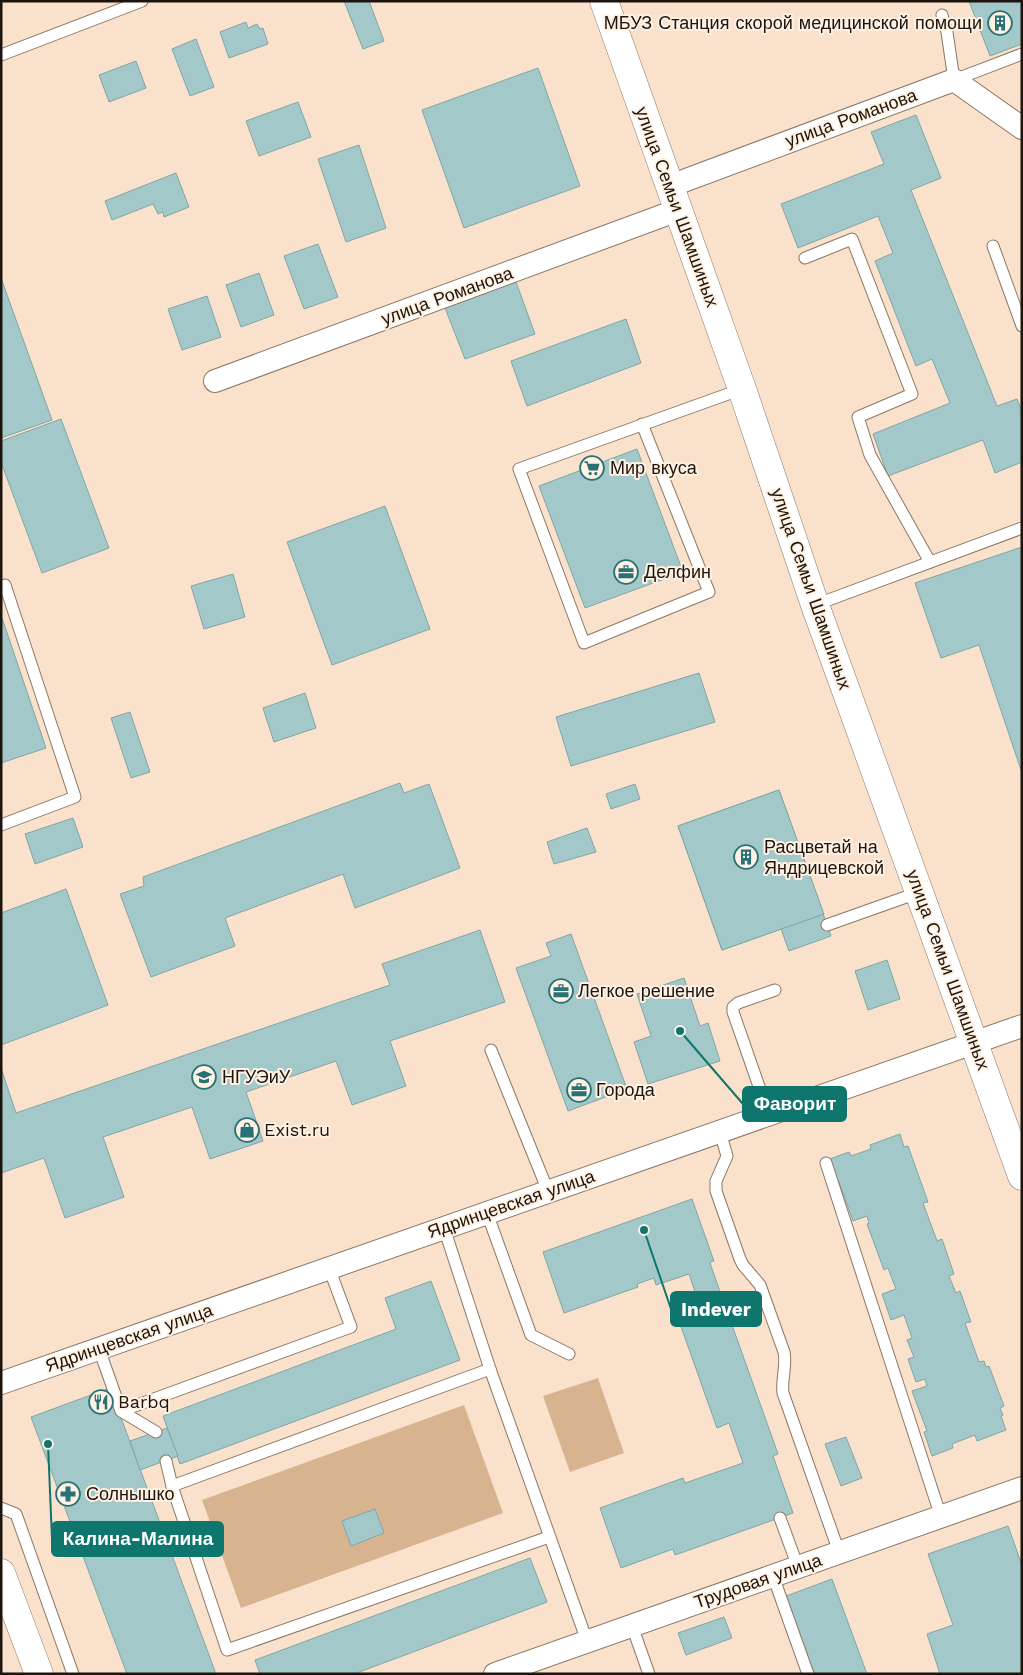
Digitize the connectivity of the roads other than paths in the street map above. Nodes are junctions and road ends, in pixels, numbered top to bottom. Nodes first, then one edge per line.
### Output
1 (142, 1) edge
2 (604, 1) edge
3 (942, 15) dead end
4 (1, 54) edge
5 (1022, 54) edge
6 (954, 80) junction
7 (1022, 128) edge
8 (674, 198) junction
9 (993, 246) dead end
10 (805, 258) dead end
11 (1022, 326) edge
12 (215, 381) dead end
13 (742, 389) junction
14 (642, 424) junction
15 (1022, 528) edge
16 (930, 562) junction
17 (1, 586) edge
18 (815, 605) junction
19 (1, 825) edge
20 (920, 892) junction
21 (827, 925) dead end
22 (775, 990) dead end
23 (1022, 1026) edge
24 (974, 1043) junction
25 (491, 1050) dead end
26 (769, 1115) junction
27 (720, 1132) junction
28 (826, 1163) dead end
29 (1022, 1176) edge
30 (548, 1191) junction
31 (487, 1213) junction
32 (444, 1228) junction
33 (329, 1268) junction
34 (99, 1349) junction
35 (569, 1354) dead end
36 (490, 1368) junction
37 (1, 1383) edge
38 (121, 1411) junction
39 (156, 1432) dead end
40 (166, 1461) dead end
41 (172, 1486) junction
42 (1022, 1488) edge
43 (1, 1508) edge
44 (941, 1517) junction
45 (780, 1518) dead end
46 (549, 1537) junction
47 (839, 1552) junction
48 (798, 1567) junction
49 (1, 1573) edge
50 (773, 1576) junction
51 (632, 1626) junction
52 (587, 1641) junction
53 (39, 1674) edge
54 (73, 1674) edge
55 (495, 1674) edge
56 (650, 1674) edge
57 (808, 1674) edge

1 - 4 lane
2 - 8 street, улица Семьи Шамшиных
3 - 6 lane
5 - 6 lane
6 - 7 street
6 - 8 street, улица Романова
8 - 12 street, улица Романова
8 - 13 street, улица Семьи Шамшиных
9 - 11 lane
10 - 16 lane
13 - 14 lane
13 - 18 street, улица Семьи Шамшиных
14 - 14 lane
15 - 16 lane
16 - 18 lane
17 - 19 lane
18 - 20 street, улица Семьи Шамшиных
20 - 21 lane
20 - 24 street, улица Семьи Шамшиных
22 - 26 lane
23 - 24 street, Ядринцевская улица
24 - 26 street, Ядринцевская улица
24 - 29 street, улица Семьи Шамшиных
25 - 30 lane
26 - 27 street, Ядринцевская улица
27 - 30 street, Ядринцевская улица
27 - 47 lane
28 - 44 lane
30 - 31 street, Ядринцевская улица
31 - 32 street, Ядринцевская улица
31 - 35 lane
32 - 33 street, Ядринцевская улица
32 - 36 lane
33 - 34 street, Ядринцевская улица
33 - 38 lane
34 - 37 street, Ядринцевская улица
34 - 38 lane
36 - 41 lane
36 - 46 lane
38 - 39 lane
40 - 41 lane
41 - 46 lane
42 - 44 street, Трудовая улица
43 - 54 lane
44 - 47 street, Трудовая улица
45 - 48 lane
46 - 52 lane
47 - 48 street, Трудовая улица
48 - 50 street, Трудовая улица
49 - 53 street
50 - 51 street, Трудовая улица
50 - 57 lane
51 - 52 street, Трудовая улица
51 - 56 lane
52 - 55 street, Трудовая улица

